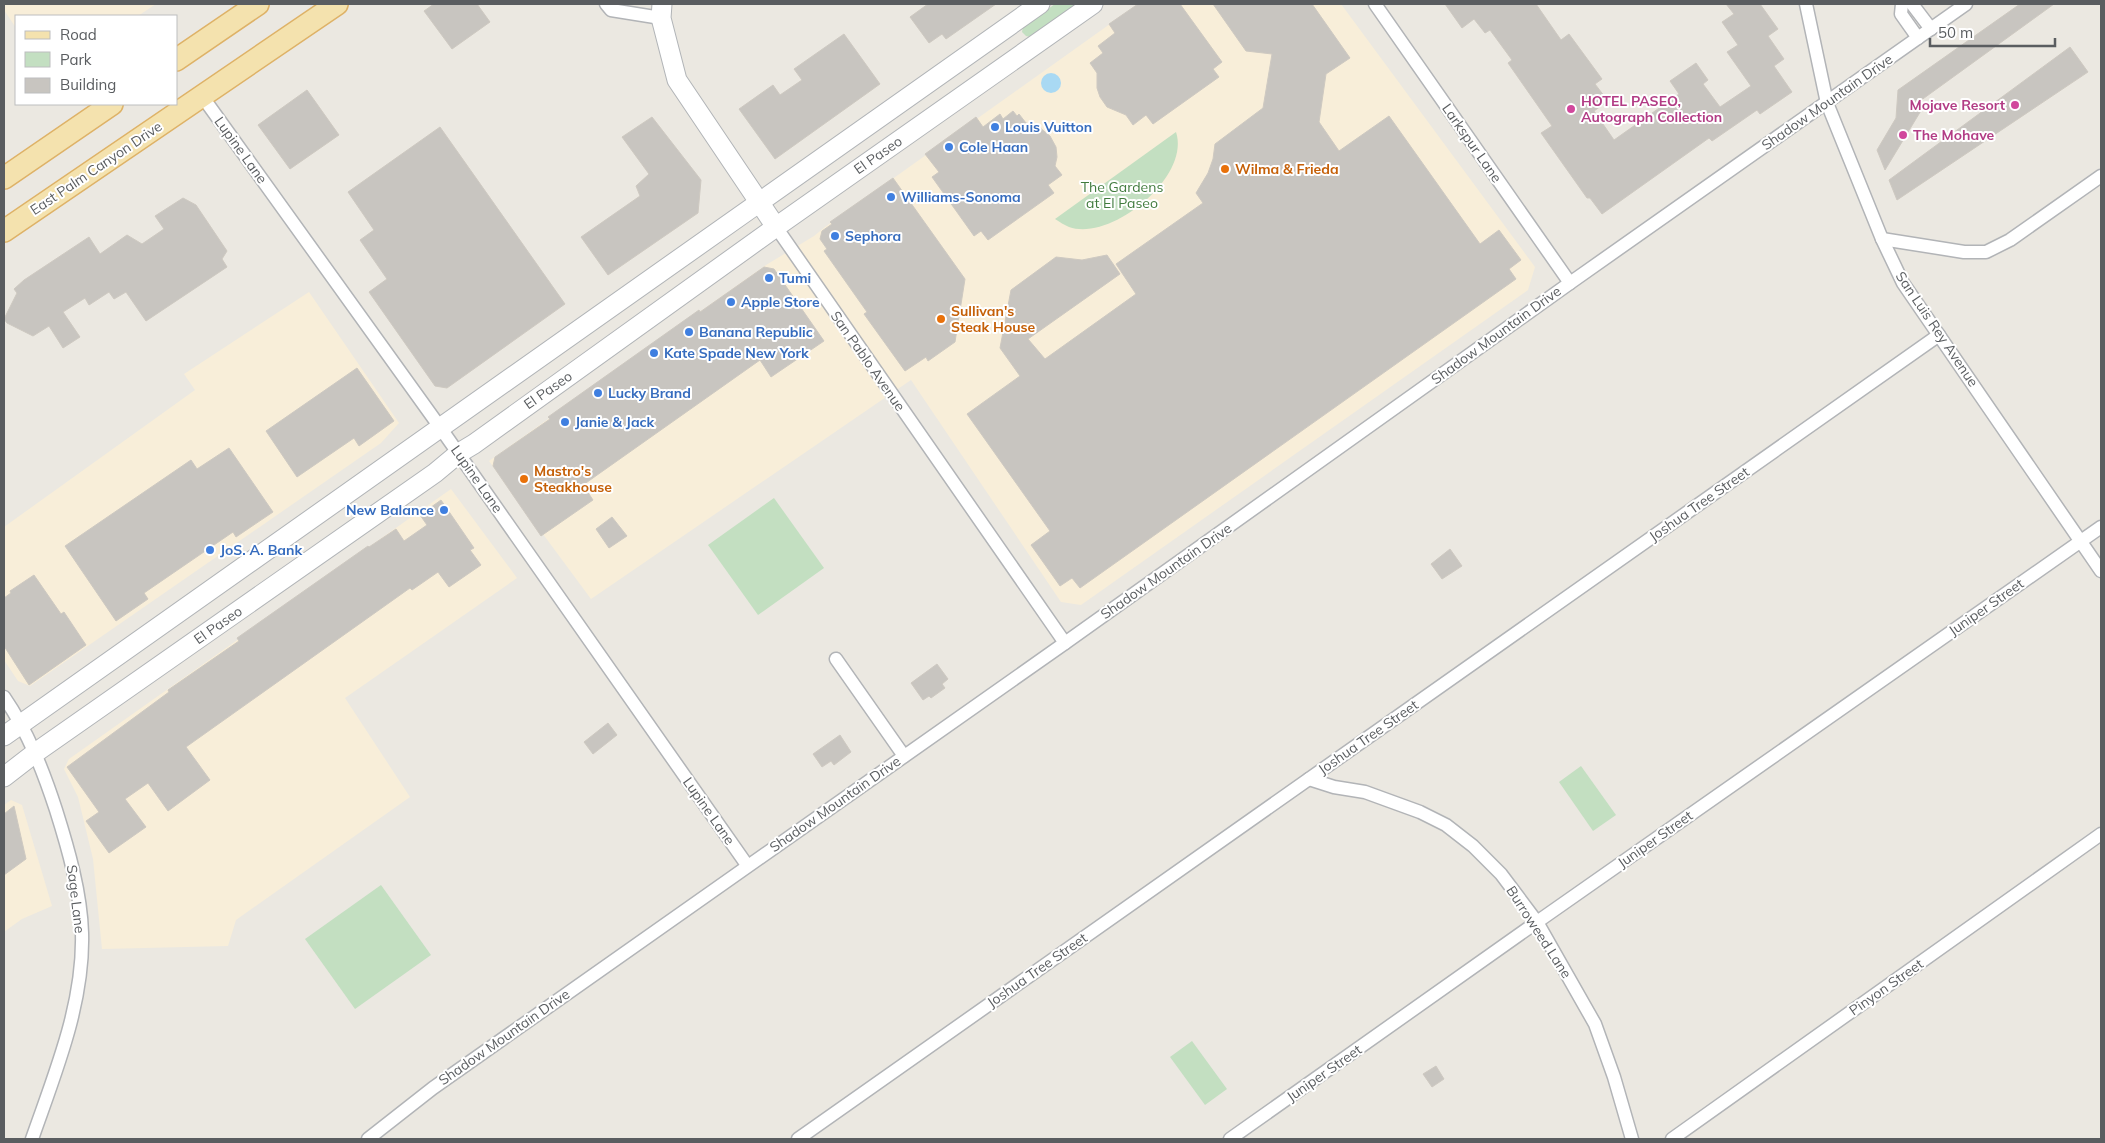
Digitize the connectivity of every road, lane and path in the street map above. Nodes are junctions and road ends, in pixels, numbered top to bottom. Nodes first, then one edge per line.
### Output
1 (258, 4) edge
2 (337, 4) edge
3 (606, 4) edge
4 (1040, 4) edge
5 (1093, 4) edge
6 (1375, 4) edge
7 (1806, 4) edge
8 (1902, 4) edge
9 (1912, 4) edge
10 (1966, 4) edge
11 (661, 11) edge
12 (1011, 25) junction
13 (1931, 29) junction
14 (1918, 38) junction
15 (978, 48) junction
16 (1030, 48) junction
17 (178, 59) edge
18 (995, 73) junction
19 (202, 96) junction
20 (1827, 103) junction
21 (111, 105) edge
22 (2101, 176) edge
23 (4, 178) edge
24 (759, 204) junction
25 (776, 228) junction
26 (4, 231) edge
27 (1882, 239) junction
28 (1570, 283) junction
29 (1939, 335) junction
30 (440, 427) junction
31 (459, 453) junction
32 (2101, 527) edge
33 (2081, 541) junction
34 (2101, 571) edge
35 (1064, 643) junction
36 (836, 659) dead end
37 (4, 696) edge
38 (22, 724) junction
39 (4, 736) edge
40 (35, 753) junction
41 (904, 756) junction
42 (4, 777) edge
43 (1309, 779) junction
44 (2101, 834) edge
45 (747, 866) junction
46 (1537, 922) junction
47 (32, 1139) edge
48 (368, 1139) edge
49 (798, 1139) edge
50 (1230, 1139) edge
51 (1632, 1139) edge
52 (1672, 1139) edge

1 - 17 main road
2 - 19 main road, East Palm Canyon Drive
3 - 11 street, San Pablo Avenue
4 - 12 street, El Paseo
5 - 16 street, El Paseo
6 - 28 street, Larkspur Lane
7 - 20 street, San Luis Rey Avenue
8 - 14 street
9 - 13 street
10 - 13 street, Shadow Mountain Drive
11 - 24 street, San Pablo Avenue
12 - 15 street, El Paseo
12 - 16 street
13 - 14 street, Shadow Mountain Drive
14 - 20 street, Shadow Mountain Drive
15 - 18 street
15 - 24 street, El Paseo
16 - 18 street, El Paseo
18 - 25 street, El Paseo
19 - 26 main road, East Palm Canyon Drive
19 - 30 street, Lupine Lane
20 - 27 street, San Luis Rey Avenue
20 - 28 street, Shadow Mountain Drive
21 - 23 main road
22 - 27 street
24 - 25 street, San Pablo Avenue
24 - 30 street, El Paseo
25 - 31 street, El Paseo
25 - 35 street, San Pablo Avenue
27 - 29 street, San Luis Rey Avenue
28 - 35 street, Shadow Mountain Drive
29 - 33 street, San Luis Rey Avenue
29 - 43 street, Joshua Tree Street
30 - 31 street, Lupine Lane
30 - 38 street, El Paseo
31 - 40 street, El Paseo
31 - 45 street, Lupine Lane
32 - 33 street, Juniper Street
33 - 34 street, San Luis Rey Avenue
33 - 46 street, Juniper Street
35 - 41 street, Shadow Mountain Drive
36 - 41 street
37 - 38 street, Sage Lane
38 - 39 street, El Paseo
38 - 40 street, Sage Lane
40 - 42 street, El Paseo
40 - 47 street, Sage Lane
41 - 45 street, Shadow Mountain Drive
43 - 46 street, Burroweed Lane
43 - 49 street, Joshua Tree Street
44 - 52 street, Pinyon Street
45 - 48 street, Shadow Mountain Drive
46 - 50 street, Juniper Street
46 - 51 street, Burroweed Lane

